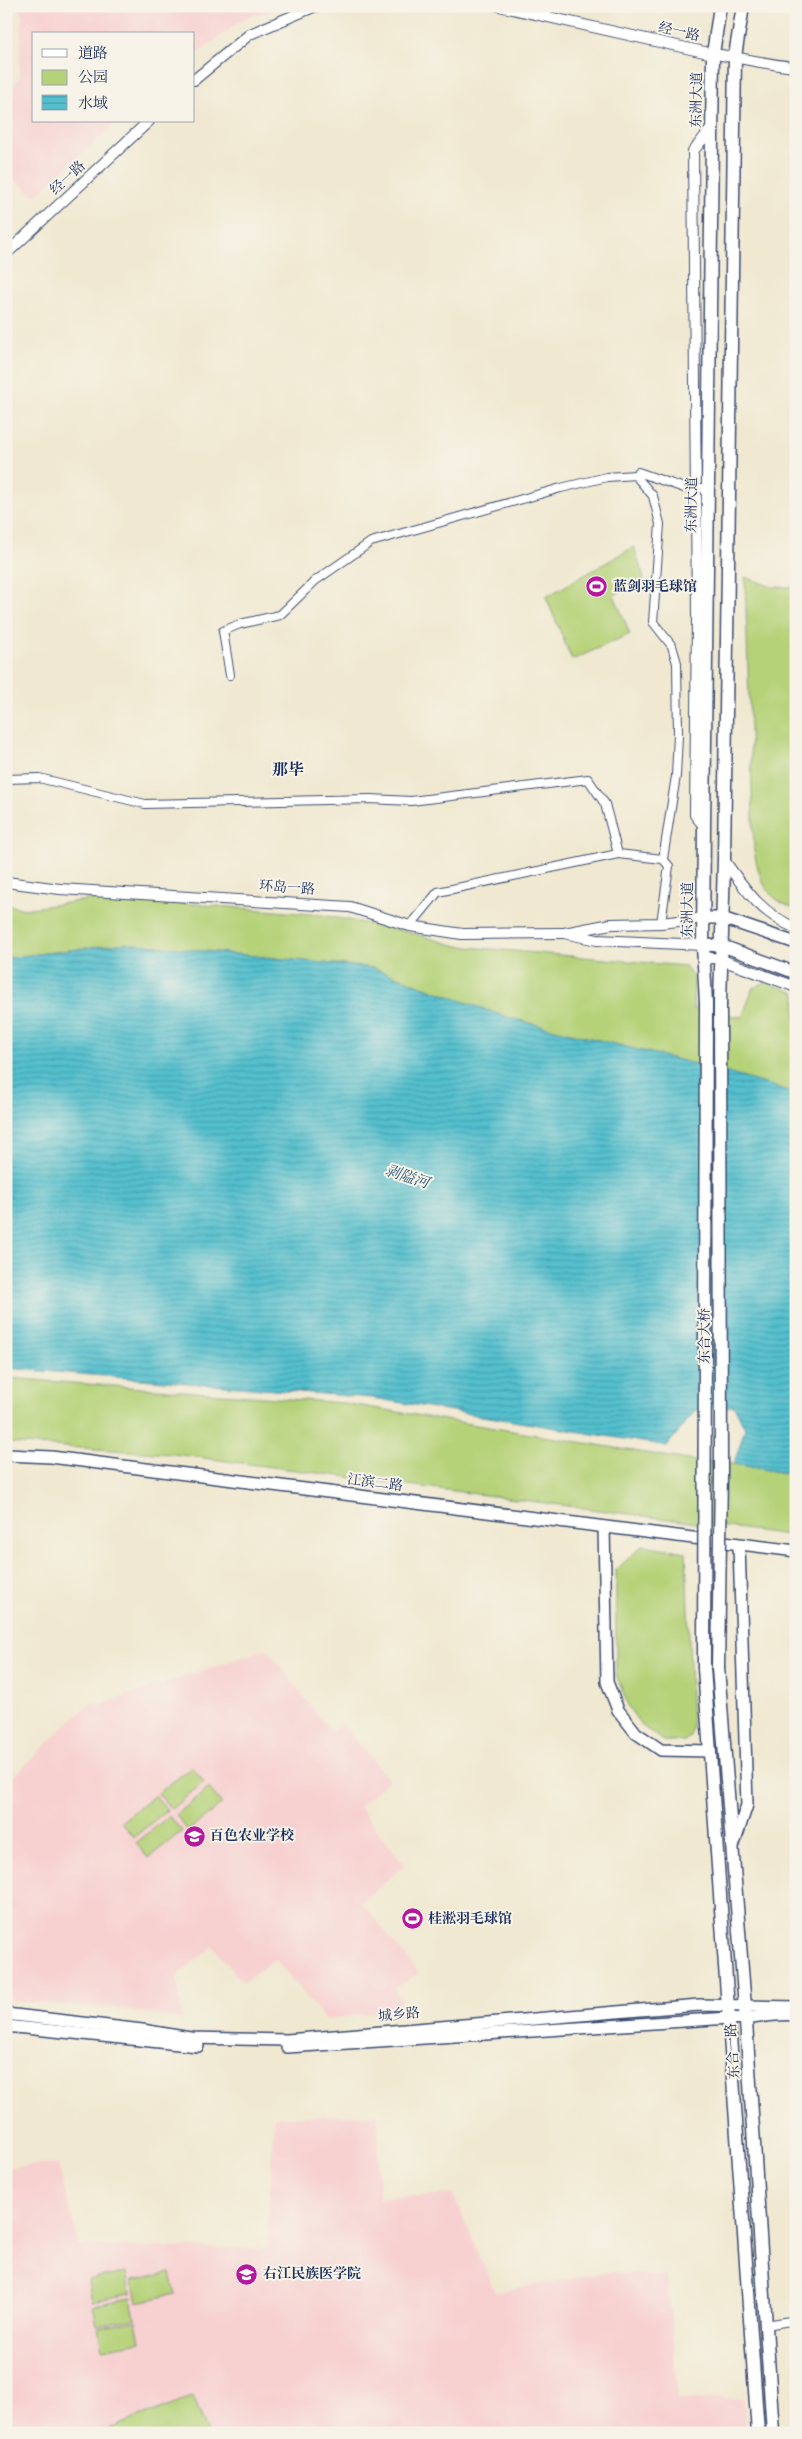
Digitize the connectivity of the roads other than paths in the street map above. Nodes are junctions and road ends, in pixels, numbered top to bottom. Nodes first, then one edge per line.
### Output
1 (316, 6) edge
2 (499, 6) edge
3 (720, 6) edge
4 (743, 6) edge
5 (713, 54) junction
6 (735, 56) junction
7 (796, 67) edge
8 (195, 79) edge
9 (148, 122) edge
10 (712, 128) junction
11 (6, 254) edge
12 (635, 475) junction
13 (701, 488) junction
14 (230, 675) dead end
15 (6, 779) edge
16 (704, 793) junction
17 (725, 794) junction
18 (704, 826) junction
19 (618, 854) junction
20 (662, 859) junction
21 (724, 860) junction
22 (6, 882) edge
23 (704, 918) junction
24 (722, 918) junction
25 (660, 923) junction
26 (410, 926) junction
27 (796, 928) edge
28 (564, 933) junction
29 (796, 943) edge
30 (723, 946) junction
31 (704, 951) junction
32 (722, 960) junction
33 (796, 973) edge
34 (796, 987) edge
35 (706, 1004) joint
36 (6, 1455) edge
37 (604, 1527) junction
38 (739, 1545) junction
39 (796, 1551) edge
40 (704, 1668) joint
41 (718, 1668) joint
42 (710, 1752) junction
43 (733, 1847) junction
44 (728, 2005) junction
45 (746, 2007) junction
46 (796, 2008) edge
47 (6, 2014) edge
48 (796, 2015) edge
49 (729, 2018) junction
50 (746, 2020) junction
51 (6, 2026) edge
52 (796, 2320) edge
53 (766, 2325) junction
54 (758, 2433) edge
55 (773, 2433) edge

1 - 8 street
2 - 5 street, 经一路
3 - 5 main road, 东洲大道
4 - 6 main road
5 - 6 street, 经一路
5 - 10 main road, 东洲大道
6 - 7 street, 经一路
6 - 17 main road
9 - 11 street, 经一路
10 - 13 main road, 东洲大道
10 - 13 street
12 - 13 street
12 - 14 street
12 - 20 street
13 - 16 main road, 东洲大道
13 - 18 street
15 - 19 street
16 - 17 main road
16 - 18 main road, 东洲大道
17 - 21 main road
18 - 23 main road, 东洲大道
19 - 20 street
19 - 26 street
20 - 25 street
21 - 24 main road
21 - 27 street
22 - 26 street, 环岛一路
23 - 24 main road, 环岛一路
23 - 25 street, 环岛一路
23 - 31 main road, 东洲大道
24 - 29 main road, 环岛一路
24 - 30 main road
25 - 28 street, 环岛一路
26 - 28 street, 环岛一路
28 - 31 street, 环岛一路
30 - 31 main road, 环岛一路
30 - 32 main road
30 - 33 main road, 环岛一路
31 - 32 street
31 - 35 main road, 东洲大道
32 - 34 street
32 - 41 main road, 东合大桥, bridge
35 - 40 main road, 东合大桥, bridge
36 - 37 main road, 江滨二路
37 - 38 main road, 江滨二路
37 - 42 main road
38 - 39 main road, 江滨二路
38 - 43 main road
40 - 42 main road, 东合一路
41 - 43 main road, 东合一路
42 - 44 main road, 东合一路
43 - 45 main road, 东合一路
44 - 45 main road, 城乡路
44 - 47 main road, 城乡路
44 - 49 main road, 东合一路
45 - 46 main road, 城乡路
45 - 50 main road, 东合一路
48 - 50 main road, 城乡路
49 - 50 main road, 城乡路
49 - 51 main road, 城乡路
49 - 54 main road, 东合一路
50 - 53 main road, 东合一路
52 - 53 street
53 - 55 main road, 东合一路

